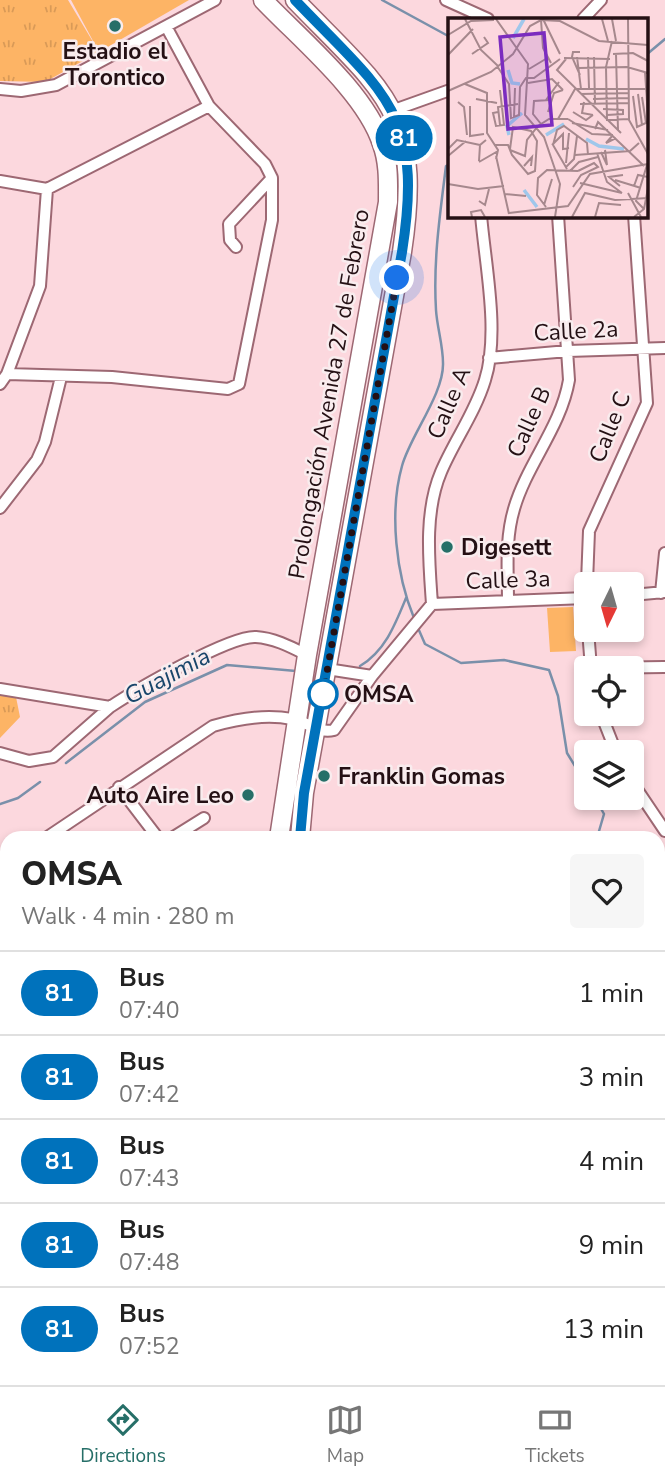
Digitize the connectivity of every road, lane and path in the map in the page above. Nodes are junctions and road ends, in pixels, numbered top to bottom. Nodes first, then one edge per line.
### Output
1 (215, 0) edge
2 (263, 0) edge
3 (295, 0) edge
4 (446, 0) edge
5 (601, 0) edge
6 (486, 18) edge
7 (584, 18) edge
8 (167, 28) junction
9 (0, 89) edge
10 (448, 91) edge
11 (209, 106) junction
12 (394, 110) junction
13 (272, 178) junction
14 (0, 181) edge
15 (47, 189) junction
16 (481, 217) edge
17 (558, 217) edge
18 (634, 217) edge
19 (236, 247) dead end
20 (665, 348) edge
21 (645, 349) junction
22 (568, 351) junction
23 (489, 358) junction
24 (7, 374) junction
25 (61, 377) junction
26 (0, 384) edge
27 (0, 508) edge
28 (665, 553) edge
29 (587, 572) edge
30 (663, 593) edge
31 (644, 594) edge
32 (574, 598) edge
33 (508, 601) junction
34 (429, 609) junction
35 (307, 655) junction
36 (644, 667) edge
37 (664, 667) edge
38 (327, 669) junction
39 (372, 676) junction
40 (0, 689) edge
41 (110, 708) junction
42 (297, 720) junction
43 (316, 729) junction
44 (0, 753) edge
45 (119, 787) junction
46 (644, 800) edge
47 (204, 818) dead end
48 (56, 831) edge
49 (154, 831) edge
50 (183, 831) edge
51 (280, 831) edge
52 (301, 831) edge
53 (665, 831) edge

1 - 8 street
2 - 35 main road, Prolongación Avenida 27 de Febrero
3 - 12 main road, Prolongación Avenida 27 de Febrero
4 - 6 street
5 - 7 street
8 - 9 street
8 - 11 street
10 - 12 street
11 - 13 street
11 - 15 street
12 - 38 main road, Prolongación Avenida 27 de Febrero
13 - 19 street
13 - 25 street
14 - 15 street
15 - 24 street
16 - 23 street, Calle A
17 - 22 street, Calle B
18 - 21 street, Calle C
20 - 21 street, Calle 2a
21 - 22 street, Calle 2a
21 - 29 street, Calle C
22 - 23 street, Calle 2a
22 - 33 street, Calle B
23 - 34 street, Calle A
24 - 25 street
24 - 26 street
25 - 27 street
28 - 30 street
30 - 31 street
32 - 33 street, Calle 3a
33 - 34 street, Calle 3a
34 - 39 street
35 - 41 street
35 - 42 main road, Prolongación Avenida 27 de Febrero
36 - 37 street
38 - 39 street
38 - 43 main road, Prolongación Avenida 27 de Febrero
39 - 43 street
40 - 41 street
41 - 44 street
42 - 43 street
42 - 45 street
42 - 51 main road, Prolongación Avenida 27 de Febrero
43 - 52 main road, Prolongación Avenida 27 de Febrero
45 - 48 street
45 - 49 street
46 - 53 street
47 - 50 street

